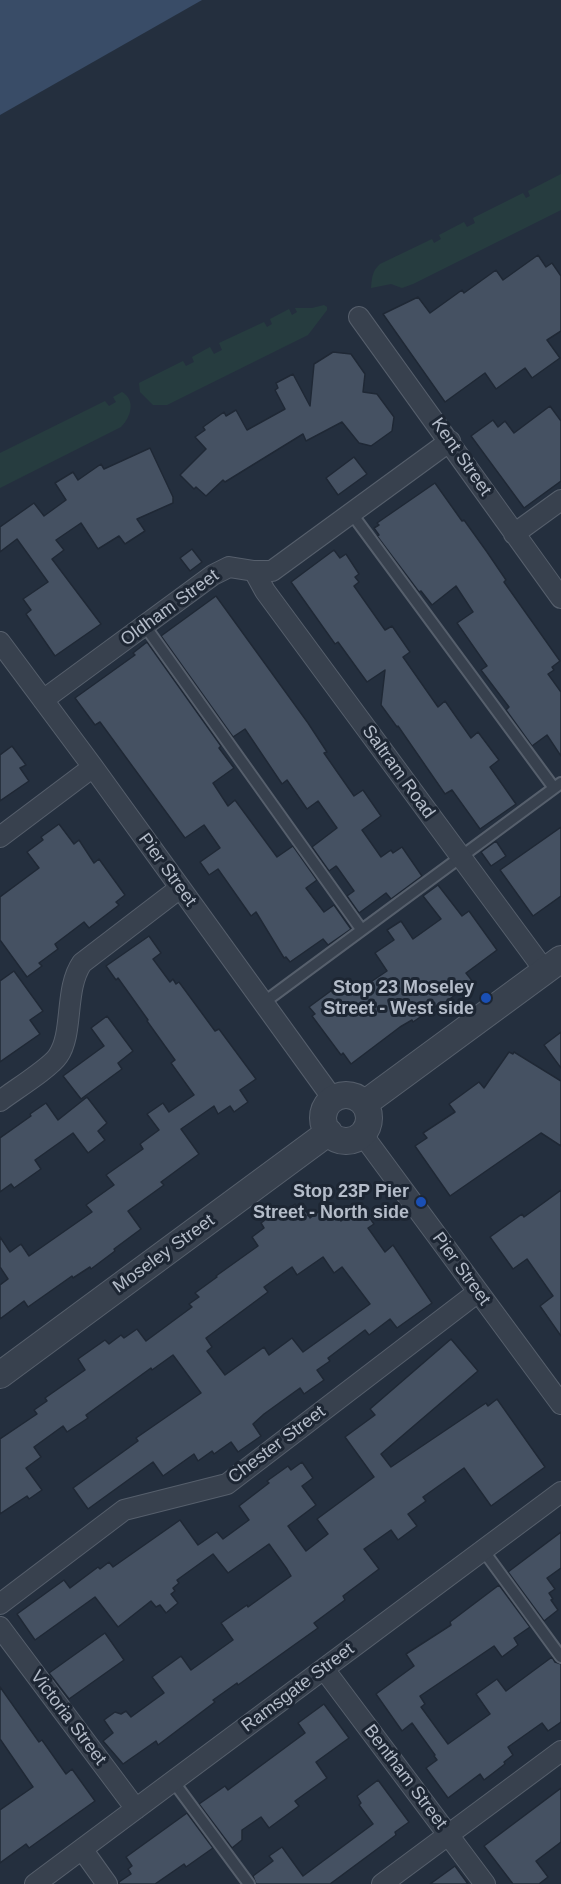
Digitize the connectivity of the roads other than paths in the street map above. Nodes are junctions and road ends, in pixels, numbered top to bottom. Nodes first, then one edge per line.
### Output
1 (359, 317) dead end
2 (450, 441) junction
3 (561, 500) edge
4 (352, 514) junction
5 (514, 534) junction
6 (254, 571) junction
7 (561, 598) edge
8 (145, 626) junction
9 (0, 642) edge
10 (43, 700) junction
11 (93, 767) junction
12 (557, 785) edge
13 (0, 837) edge
14 (460, 856) junction
15 (180, 888) junction
16 (362, 929) junction
17 (553, 965) edge
18 (263, 1003) junction
19 (333, 1099) junction
20 (0, 1101) edge
21 (364, 1104) junction
22 (329, 1132) junction
23 (362, 1134) junction
24 (478, 1292) junction
25 (0, 1375) edge
26 (561, 1404) edge
27 (561, 1492) edge
28 (483, 1550) junction
29 (0, 1604) edge
30 (0, 1627) edge
31 (561, 1657) edge
32 (324, 1669) junction
33 (561, 1751) edge
34 (173, 1781) junction
35 (136, 1809) junction
36 (448, 1835) junction
37 (82, 1849) junction
38 (35, 1884) edge
39 (107, 1884) edge
40 (249, 1884) edge
41 (382, 1884) edge
42 (485, 1884) edge

1 - 2 street, Kent Street
2 - 4 street, Oldham Street
2 - 5 street, Kent Street
3 - 5 street
4 - 6 street, Oldham Street
4 - 12 lane
5 - 7 street, Kent Street
6 - 8 street, Oldham Street
6 - 14 street, Saltram Road
8 - 10 street, Oldham Street
8 - 16 lane
9 - 10 street, Pier Street
10 - 11 street, Pier Street
11 - 13 street
11 - 15 street, Pier Street
12 - 14 lane
14 - 16 lane
14 - 17 street, Saltram Road
15 - 18 street, Pier Street
15 - 20 street
16 - 18 lane
17 - 21 street
18 - 19 street, Pier Street
19 - 21 street
19 - 22 street
21 - 23 street
22 - 23 street
22 - 25 street, Moseley Street
23 - 24 street, Pier Street
24 - 26 street, Pier Street
24 - 29 street, Chester Street
27 - 28 street, Ramsgate Street
28 - 31 lane
28 - 32 street, Ramsgate Street
30 - 35 street, Victoria Street
32 - 34 street, Ramsgate Street
32 - 36 street, Bentham Street
33 - 36 street
34 - 35 street, Ramsgate Street
34 - 40 lane
35 - 37 street, Ramsgate Street
36 - 41 street
36 - 42 street, Bentham Street
37 - 38 street, Ramsgate Street
37 - 39 street

